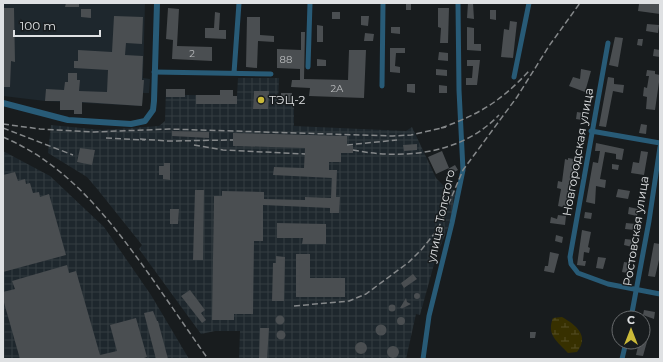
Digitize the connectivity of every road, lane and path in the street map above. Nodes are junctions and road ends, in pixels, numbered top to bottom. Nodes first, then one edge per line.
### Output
1 (157, 3) edge
2 (239, 3) edge
3 (310, 3) edge
4 (383, 3) edge
5 (458, 3) edge
6 (529, 3) edge
7 (608, 44) dead end
8 (308, 67) dead end
9 (154, 72) junction
10 (234, 73) junction
11 (271, 74) dead end
12 (514, 77) dead end
13 (382, 86) dead end
14 (3, 103) edge
15 (591, 131) junction
16 (660, 143) edge
17 (660, 147) edge
18 (637, 288) junction
19 (660, 294) edge
20 (633, 310) edge
21 (423, 359) edge

1 - 9 street
2 - 10 street
3 - 8 street
4 - 13 street
5 - 21 street, улица Толстого
6 - 12 street
7 - 15 street, Новгородская улица
9 - 10 street
9 - 14 street
10 - 11 street
15 - 16 street
15 - 18 street, Новгородская улица
17 - 18 street, Ростовская улица
18 - 19 street
18 - 20 street, Ростовская улица

